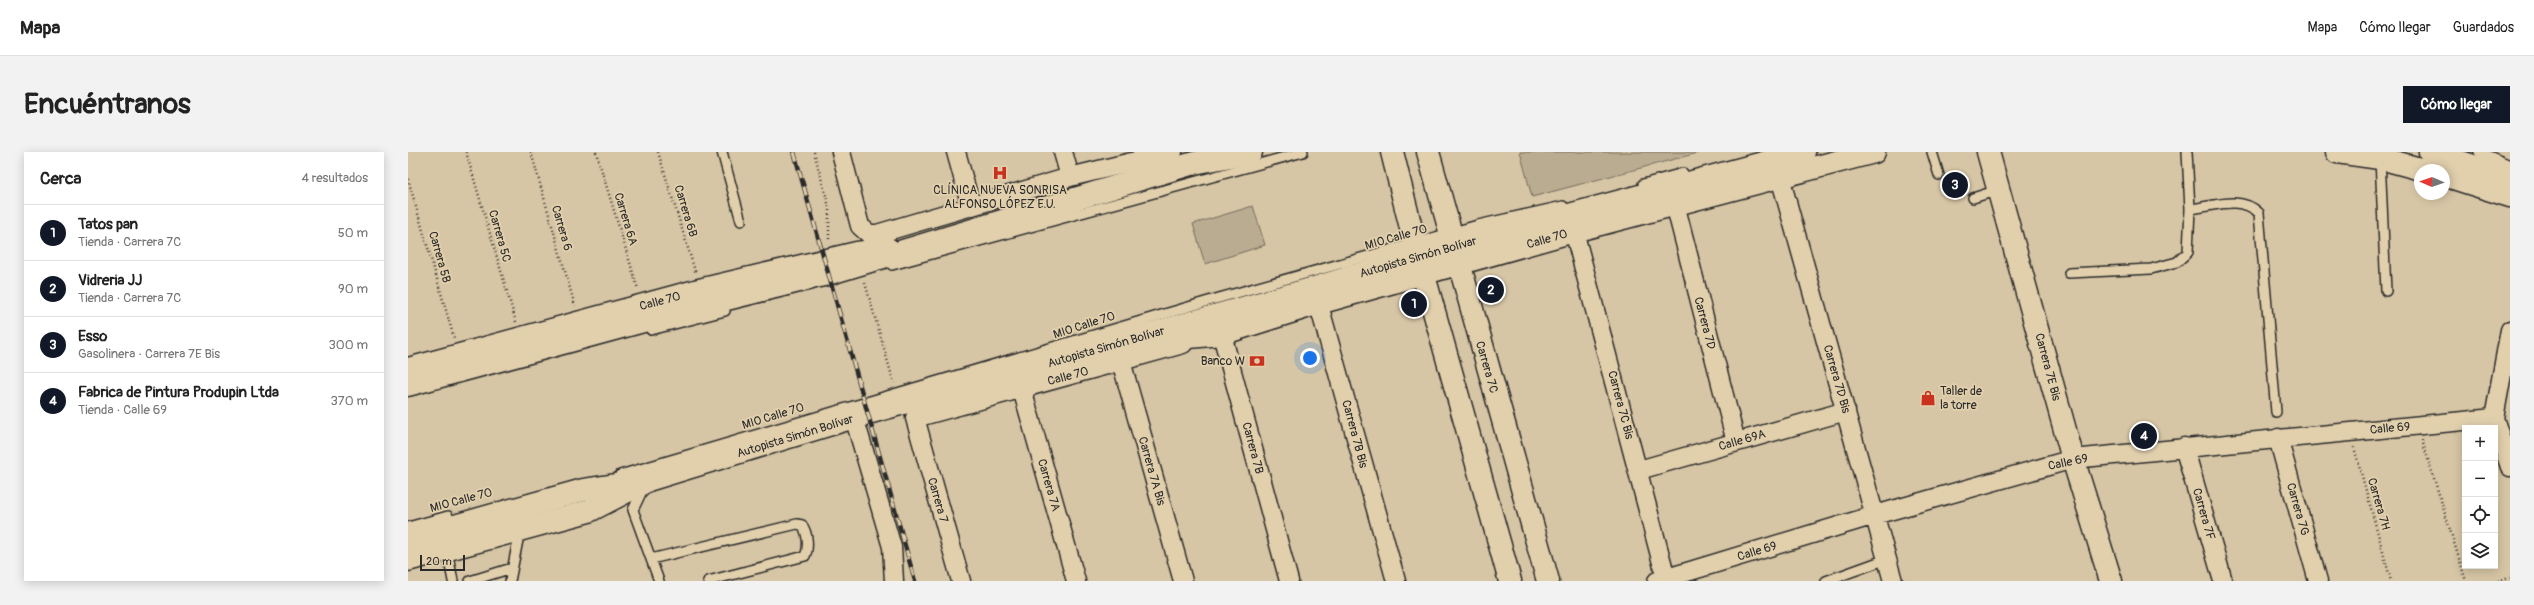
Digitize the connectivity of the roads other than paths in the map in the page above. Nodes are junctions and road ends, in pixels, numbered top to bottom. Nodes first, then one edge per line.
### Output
1 (722, 152) edge
2 (841, 152) edge
3 (956, 152) edge
4 (1063, 152) edge
5 (1218, 152) edge
6 (1251, 152) edge
7 (1303, 152) edge
8 (1392, 152) edge
9 (1428, 152) edge
10 (1770, 152) edge
11 (1804, 152) edge
12 (1874, 152) edge
13 (1932, 152) edge
14 (1988, 152) edge
15 (2187, 152) edge
16 (2337, 152) edge
17 (2430, 152) edge
18 (2479, 152) edge
19 (2380, 158) junction
20 (1180, 159) edge
21 (2510, 165) edge
22 (2414, 167) edge
23 (1740, 169) junction
24 (1705, 171) junction
25 (1939, 175) dead end
26 (1070, 177) junction
27 (1780, 177) junction
28 (2450, 177) edge
29 (2510, 178) edge
30 (1632, 187) dead end
31 (1998, 189) junction
32 (2510, 196) edge
33 (1973, 198) dead end
34 (1574, 203) dead end
35 (1675, 204) junction
36 (971, 206) junction
37 (2190, 209) junction
38 (740, 221) dead end
39 (1574, 231) junction
40 (915, 246) junction
41 (1454, 248) junction
42 (1419, 258) junction
43 (882, 268) dead end
44 (2069, 273) dead end
45 (836, 282) dead end
46 (814, 287) dead end
47 (2386, 291) dead end
48 (1317, 296) junction
49 (732, 309) dead end
50 (1219, 325) junction
51 (2510, 330) edge
52 (644, 332) dead end
53 (1119, 353) junction
54 (408, 369) edge
55 (408, 385) edge
56 (1022, 389) junction
57 (1846, 411) junction
58 (2276, 412) dead end
59 (854, 417) junction
60 (915, 418) joint
61 (2494, 418) junction
62 (2278, 438) junction
63 (1736, 442) junction
64 (2184, 447) junction
65 (2073, 459) junction
66 (2510, 467) edge
67 (1638, 470) junction
68 (588, 479) dead end
69 (648, 480) junction
70 (460, 513) dead end
71 (1875, 515) junction
72 (408, 528) edge
73 (520, 530) junction
74 (408, 539) edge
75 (447, 550) junction
76 (651, 559) junction
77 (1887, 559) junction
78 (408, 560) edge
79 (512, 568) junction
80 (1662, 580) edge
81 (453, 581) edge
82 (470, 581) edge
83 (510, 581) edge
84 (659, 581) edge
85 (708, 581) edge
86 (894, 581) edge
87 (961, 581) edge
88 (1076, 581) edge
89 (1183, 581) edge
90 (1289, 581) edge
91 (1396, 581) edge
92 (1510, 581) edge
93 (1548, 581) edge
94 (1826, 581) edge
95 (1893, 581) edge
96 (2111, 581) edge
97 (2223, 581) edge
98 (2318, 581) edge

1 - 38 lane
2 - 36 street
3 - 36 street
4 - 26 street
5 - 20 main road
6 - 20 main road
7 - 43 lane
8 - 42 main road
9 - 41 main road, Carrera 7C
10 - 24 lane
11 - 23 main road, Autopista Simón Bolívar
12 - 27 main road, Calle 70
13 - 25 lane
14 - 31 main road, Carrera 7E Bis
15 - 37 lane
16 - 19 main road
17 - 29 main road
18 - 21 lane
19 - 22 main road
19 - 47 lane
20 - 26 street
20 - 40 main road
23 - 24 main road, Autopista Simón Bolívar
23 - 27 main road
24 - 30 lane
24 - 35 main road
24 - 41 main road, Autopista Simón Bolívar
26 - 36 street
27 - 35 main road, Calle 70
27 - 57 street, Carrera 7D Bis
28 - 32 main road
31 - 33 lane
31 - 65 main road, Carrera 7E Bis
34 - 41 lane
35 - 39 main road, Calle 70
35 - 63 street, Carrera 7D
37 - 44 lane
37 - 58 lane
39 - 41 main road, Calle 70
39 - 67 street, Carrera 7C Bis
40 - 54 main road, Calle 70
40 - 55 main road
41 - 42 main road, Autopista Simón Bolívar
41 - 93 main road, Carrera 7C
42 - 48 main road, Autopista Simón Bolívar
42 - 68 lane, MIO Calle 70
42 - 92 main road
45 - 46 lane
48 - 50 main road, Autopista Simón Bolívar
48 - 91 street, Carrera 7B Bis
49 - 52 lane
50 - 53 main road, Autopista Simón Bolívar
50 - 90 street, Carrera 7B
51 - 61 street
53 - 56 street, Calle 70
53 - 59 main road, Autopista Simón Bolívar
53 - 89 street, Carrera 7A Bis
56 - 60 street, Calle 70
56 - 88 street, Carrera 7A
57 - 63 street, Calle 69A
57 - 71 street, Carrera 7D Bis
59 - 69 main road, Autopista Simón Bolívar
59 - 86 street
60 - 87 street, Carrera 7
61 - 62 street, Calle 69
61 - 66 street
62 - 64 street, Calle 69
62 - 98 street, Carrera 7G
63 - 67 street, Calle 69A
64 - 65 street, Calle 69
64 - 97 street, Carrera 7F
65 - 71 street, Calle 69
65 - 96 main road, Carrera 7E Bis
67 - 80 street, Carrera 7C Bis
69 - 73 main road
69 - 74 main road, Autopista Simón Bolívar
69 - 76 lane
70 - 72 lane, MIO Calle 70
71 - 77 street, Carrera 7D Bis
71 - 80 street, Calle 69
73 - 75 main road
73 - 79 lane
75 - 78 main road
75 - 81 lane
76 - 84 lane
76 - 85 lane
77 - 94 lane
77 - 95 street, Carrera 7D Bis
79 - 82 lane
79 - 83 lane

